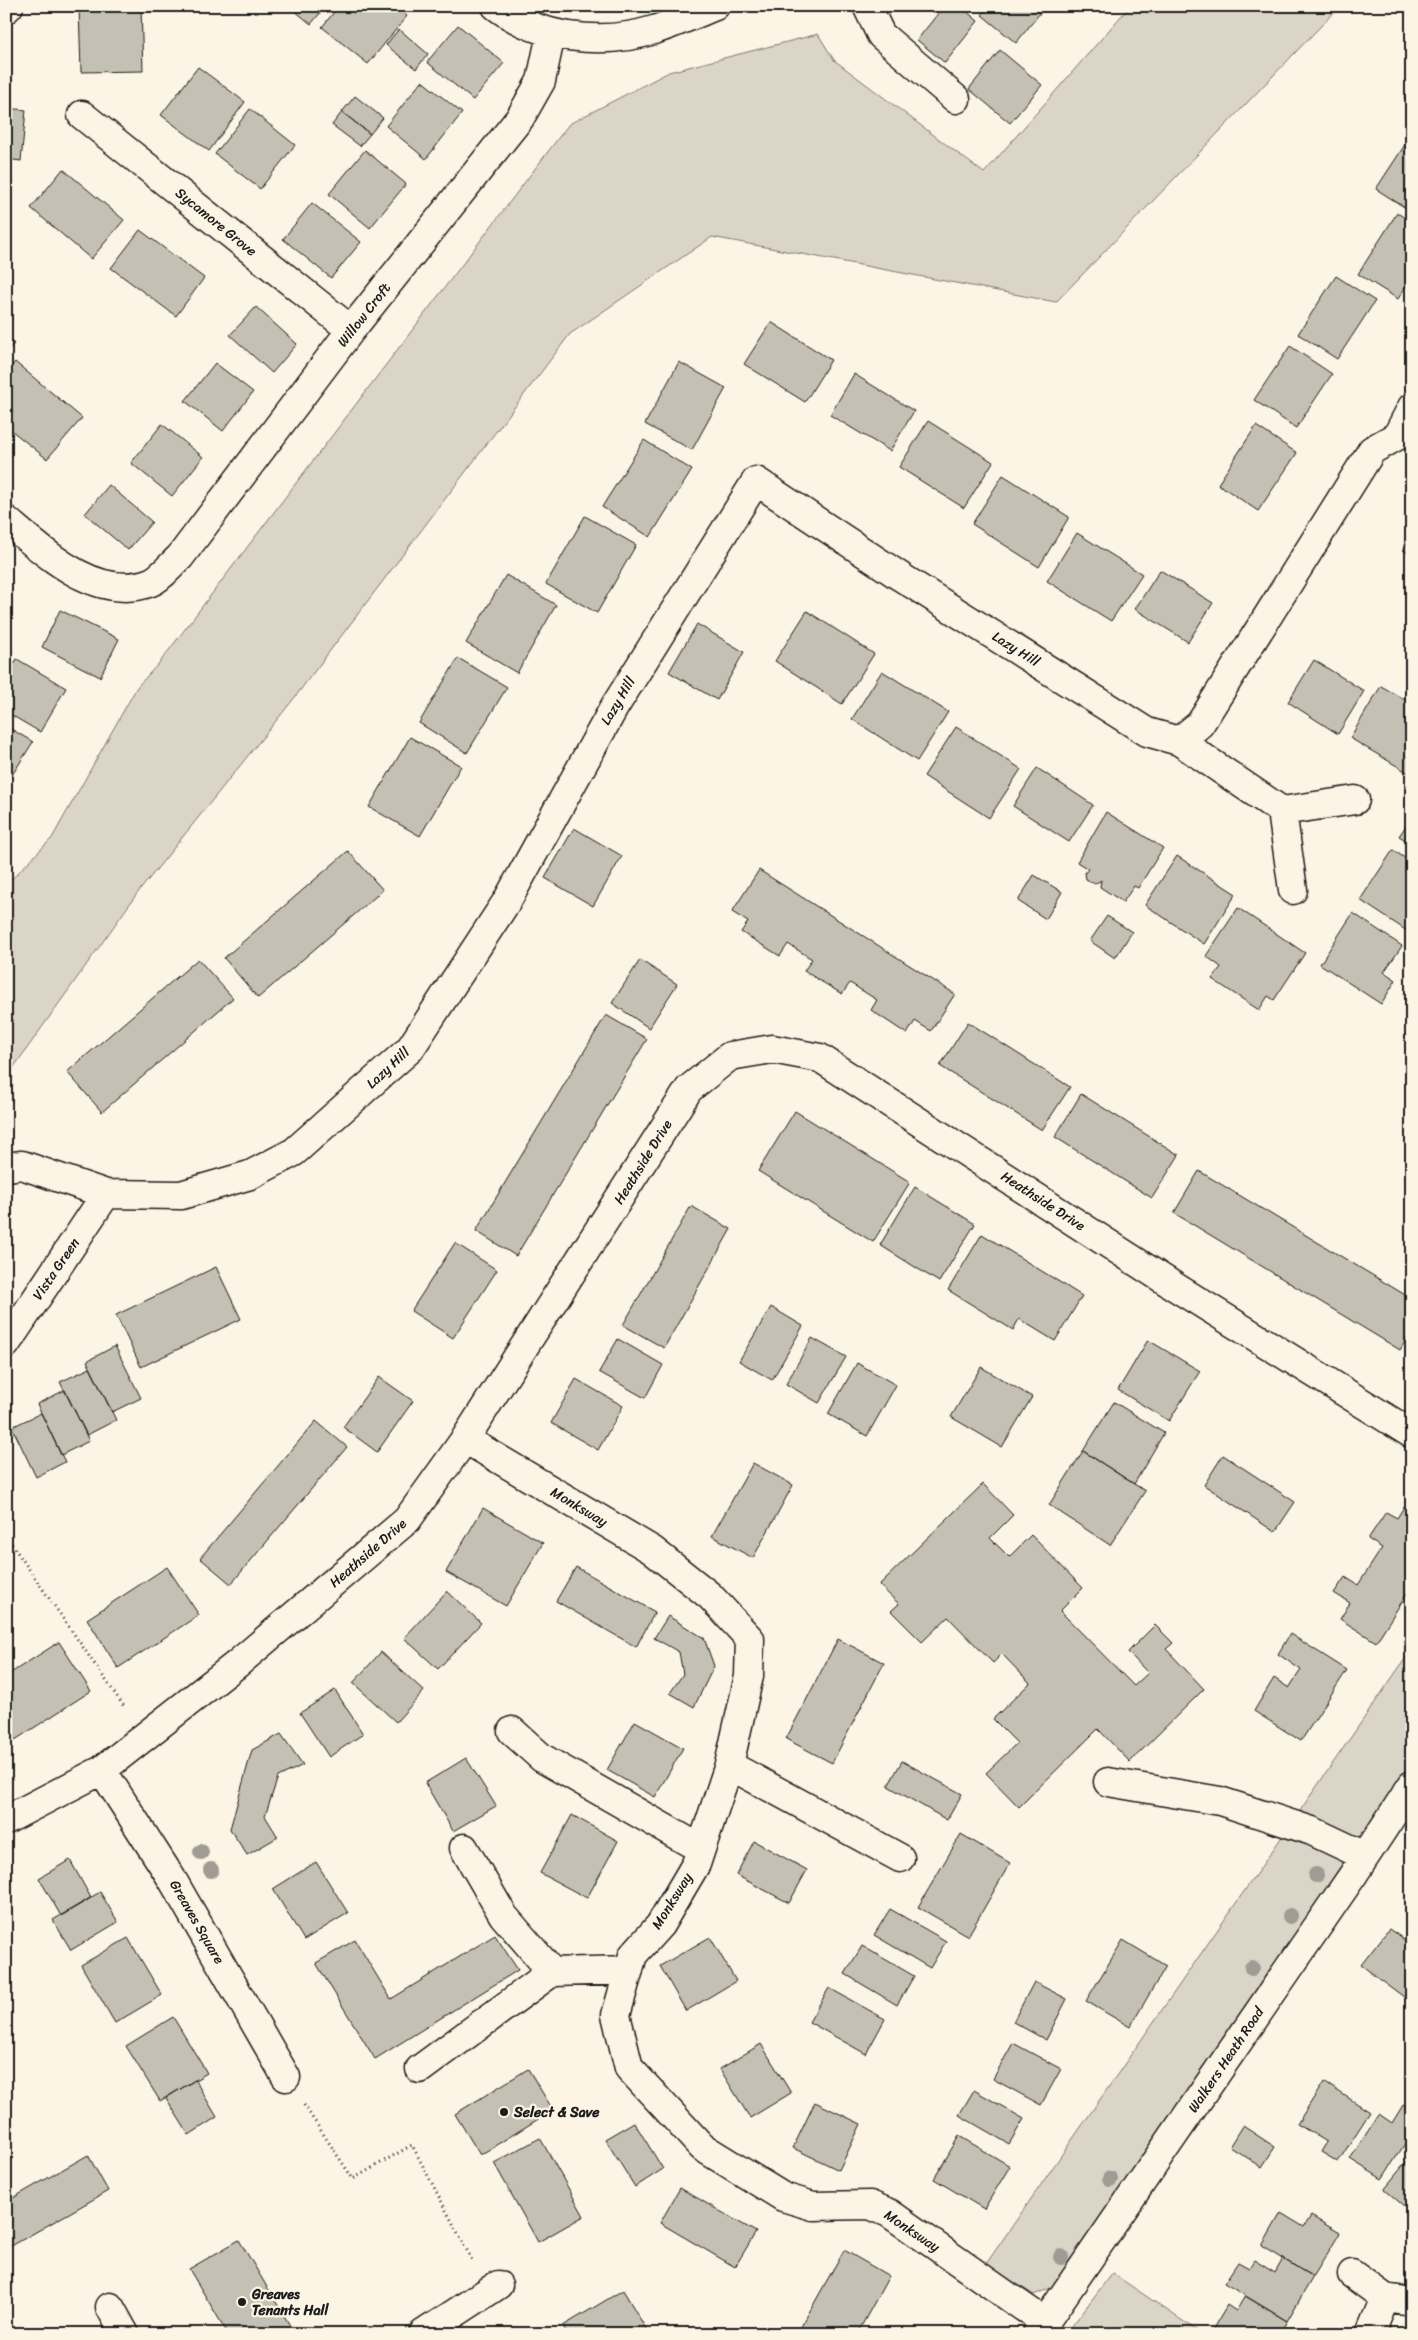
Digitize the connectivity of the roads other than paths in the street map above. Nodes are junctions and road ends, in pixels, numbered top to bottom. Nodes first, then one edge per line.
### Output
1 (9, 6) edge
2 (496, 6) edge
3 (715, 6) edge
4 (867, 6) edge
5 (6, 9) edge
6 (551, 34) junction
7 (956, 99) dead end
8 (82, 114) dead end
9 (351, 330) junction
10 (1412, 407) edge
11 (1404, 437) edge
12 (6, 520) edge
13 (1179, 741) junction
14 (1355, 800) dead end
15 (1282, 811) junction
16 (1293, 890) dead end
17 (6, 1168) edge
18 (106, 1194) junction
19 (6, 1344) edge
20 (1412, 1434) edge
21 (465, 1439) junction
22 (512, 1731) dead end
23 (729, 1765) junction
24 (102, 1770) junction
25 (1108, 1782) dead end
26 (1412, 1785) edge
27 (6, 1820) edge
28 (464, 1848) dead end
29 (701, 1849) junction
30 (1365, 1856) junction
31 (900, 1858) dead end
32 (629, 1970) junction
33 (552, 1972) junction
34 (420, 2069) dead end
35 (286, 2077) road end
36 (1352, 2274) dead end
37 (493, 2289) road end
38 (1385, 2298) junction
39 (1412, 2302) edge
40 (110, 2307) dead end
41 (1041, 2328) edge
42 (126, 2334) edge
43 (423, 2334) edge
44 (1370, 2334) edge

1 - 5 street
2 - 6 street
3 - 6 street
4 - 7 street
6 - 9 street, Willow Croft
8 - 9 street, Sycamore Grove
9 - 12 street, Willow Croft
10 - 11 street
11 - 13 street
13 - 15 street, Lazy Hill
13 - 18 street, Lazy Hill
14 - 15 street
15 - 16 street
17 - 18 street
18 - 19 street, Vista Green
20 - 21 street, Heathside Drive
21 - 23 street, Monksway
21 - 24 street, Heathside Drive
22 - 29 street
23 - 29 street, Monksway
23 - 31 street
24 - 27 street, Heathside Drive
24 - 35 street, Greaves Square
25 - 30 street
26 - 30 street, Walkers Heath Road
28 - 33 street
29 - 32 street, Monksway
30 - 41 street, Walkers Heath Road
32 - 33 street
32 - 41 street, Monksway
33 - 34 street
36 - 38 street
37 - 43 street
38 - 39 street
38 - 44 street
40 - 42 street

